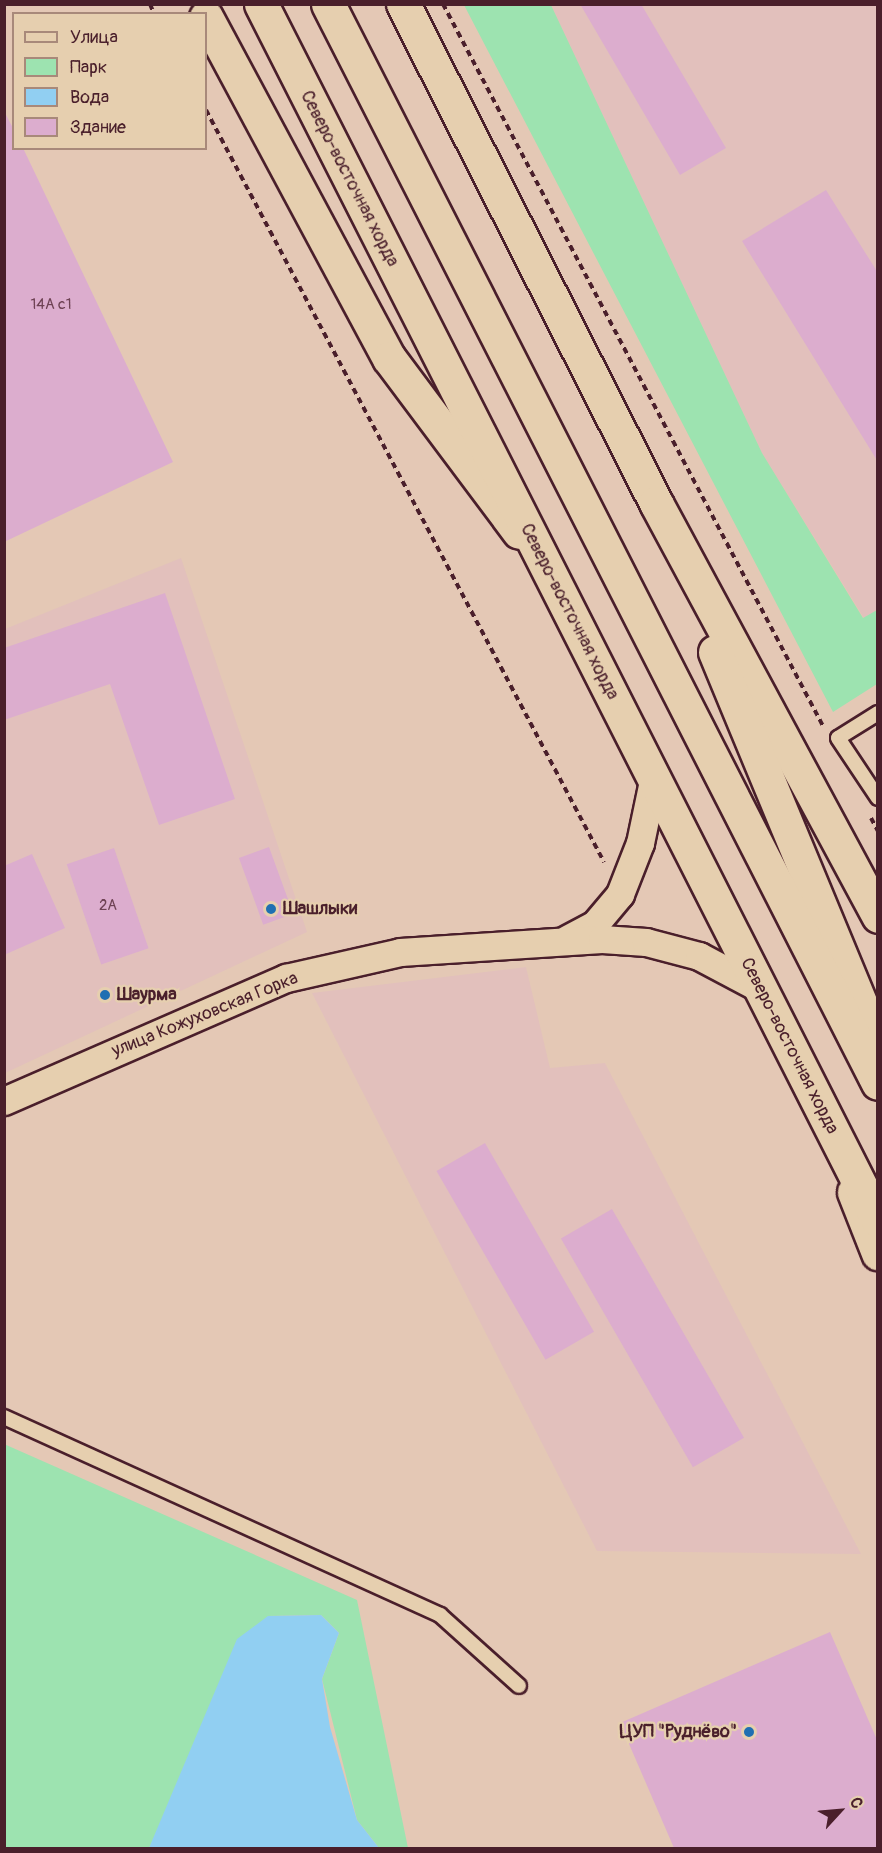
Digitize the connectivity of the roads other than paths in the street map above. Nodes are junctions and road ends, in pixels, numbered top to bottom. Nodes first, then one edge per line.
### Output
1 (261, 4) edge
2 (328, 4) edge
3 (403, 4) edge
4 (207, 19) edge
5 (656, 502) junction
6 (546, 568) junction
7 (878, 713) edge
8 (654, 776) junction
9 (878, 798) edge
10 (878, 916) edge
11 (557, 942) junction
12 (761, 989) junction
13 (878, 1045) edge
14 (878, 1083) edge
15 (4, 1101) edge
16 (821, 1109) junction
17 (878, 1220) edge
18 (878, 1253) edge
19 (4, 1417) edge
20 (519, 1686) dead end

1 - 6 main road, Северо-восточная хорда
2 - 14 main road
3 - 5 main road
4 - 6 main road
5 - 10 main road
5 - 13 main road
6 - 8 main road, Северо-восточная хорда
7 - 9 lane
8 - 11 street
8 - 12 main road, Северо-восточная хорда
11 - 12 street, улица Кожуховская Горка
11 - 15 street, улица Кожуховская Горка
12 - 16 main road, Северо-восточная хорда
16 - 17 main road, Северо-восточная хорда
16 - 18 main road
19 - 20 lane

